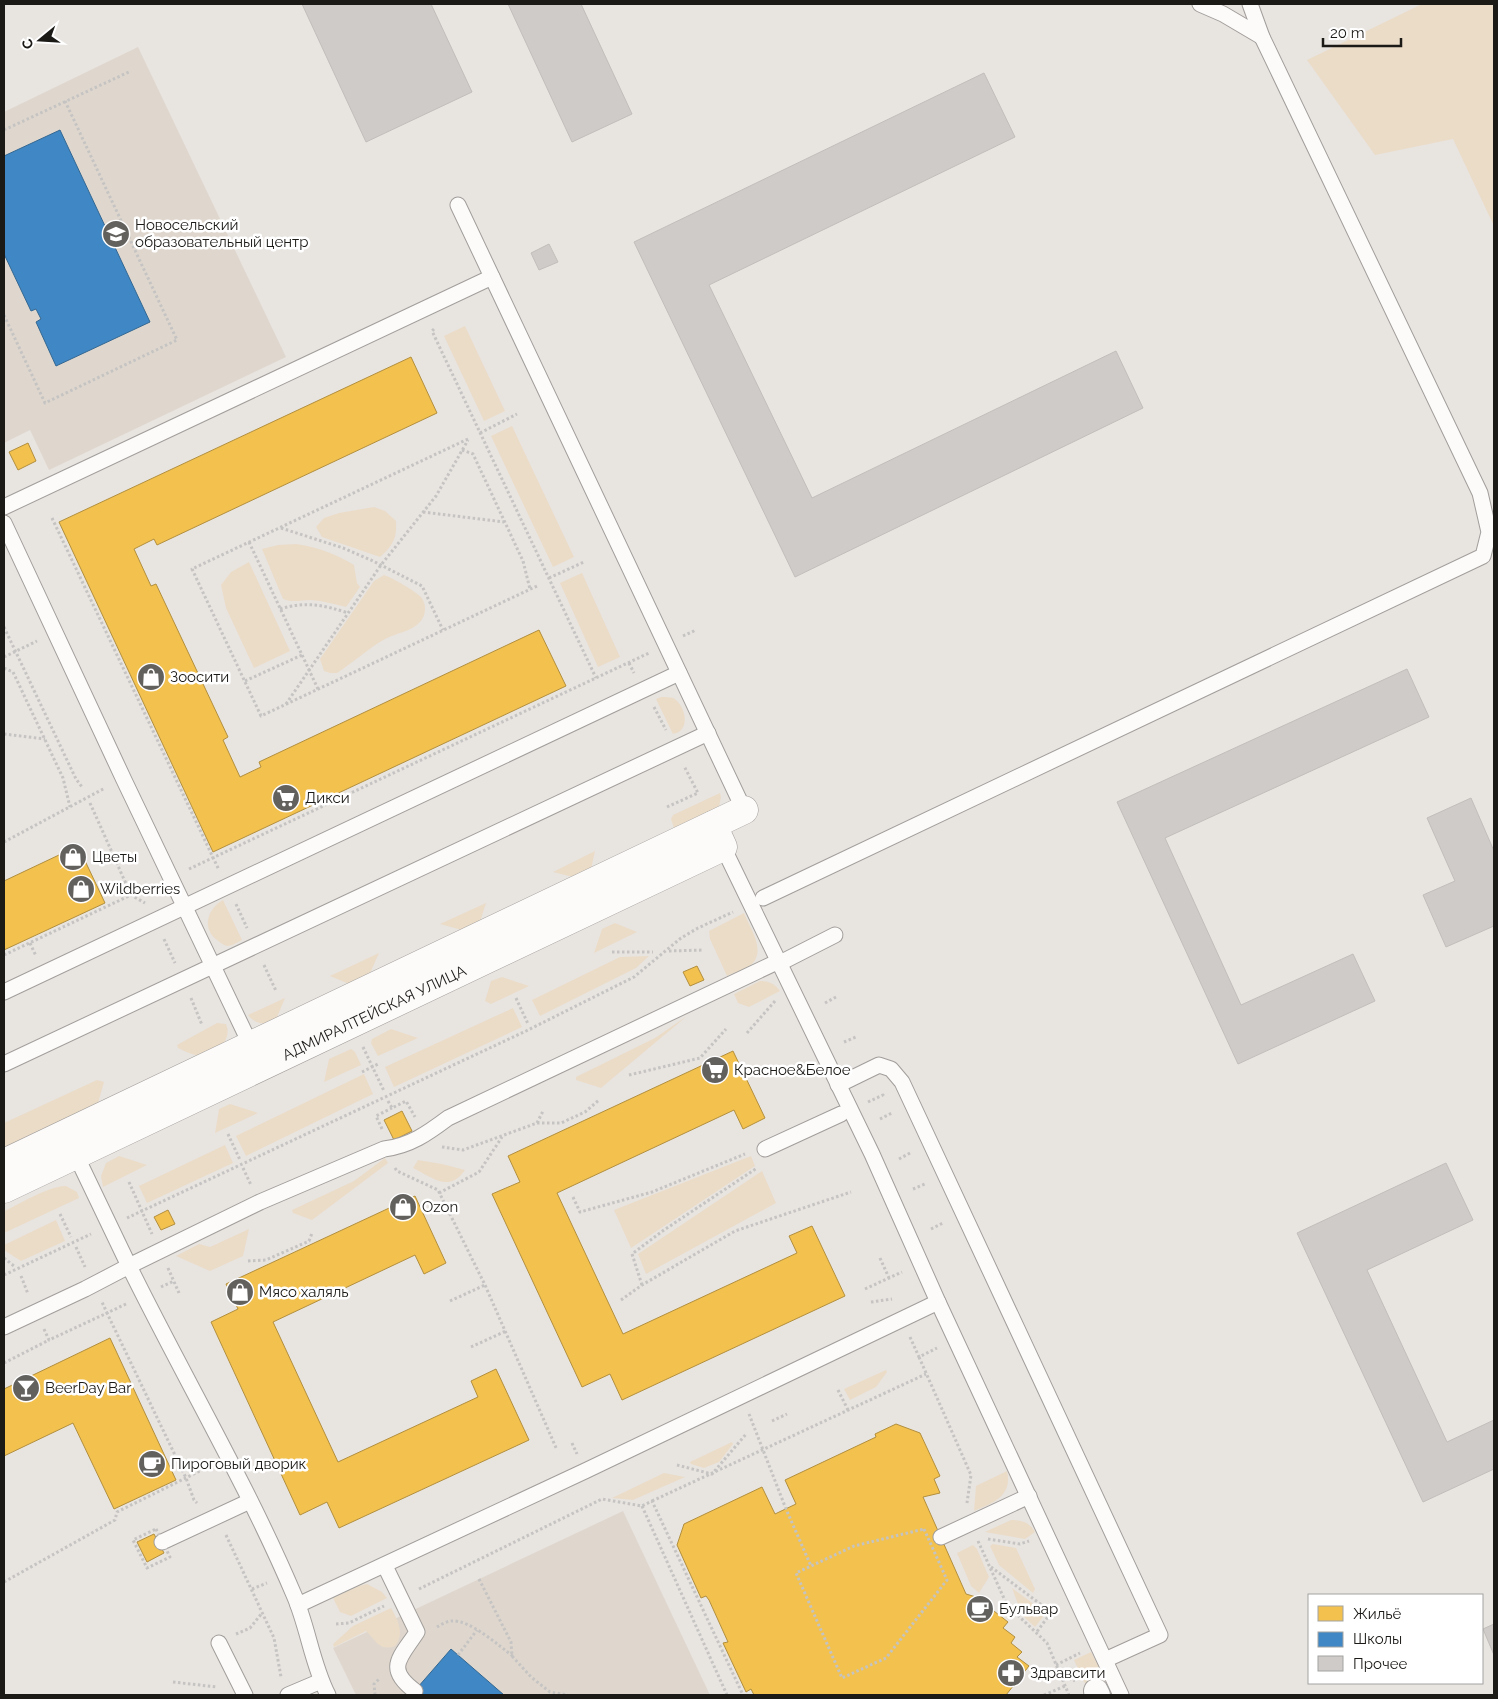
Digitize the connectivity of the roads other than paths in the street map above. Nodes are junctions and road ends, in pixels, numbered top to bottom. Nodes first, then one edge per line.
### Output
1 (1200, 4) edge
2 (1250, 4) edge
3 (1262, 37) junction
4 (458, 205) dead end
5 (492, 278) junction
6 (4, 507) edge
7 (4, 523) edge
8 (679, 673) junction
9 (708, 732) junction
10 (744, 810) joint
11 (718, 836) junction
12 (763, 898) dead end
13 (185, 906) junction
14 (835, 935) dead end
15 (779, 962) junction
16 (213, 965) junction
17 (4, 992) edge
18 (256, 1056) junction
19 (4, 1064) edge
20 (838, 1085) junction
21 (842, 1114) dead end
22 (71, 1144) junction
23 (758, 1150) road end
24 (4, 1163) edge
25 (4, 1189) edge
26 (129, 1266) junction
27 (938, 1302) junction
28 (4, 1327) edge
29 (1029, 1496) junction
30 (250, 1501) junction
31 (941, 1538) dead end
32 (162, 1542) dead end
33 (385, 1566) junction
34 (298, 1605) junction
35 (224, 1640) road end
36 (1105, 1660) junction
37 (321, 1681) junction
38 (415, 1691) dead end
39 (245, 1695) edge
40 (288, 1695) edge
41 (328, 1695) edge
42 (1121, 1695) edge

1 - 3 lane
2 - 3 lane
3 - 12 lane
4 - 5 lane
5 - 6 lane
5 - 8 lane
7 - 13 lane
8 - 9 lane
8 - 13 lane
9 - 10 lane
9 - 16 lane
10 - 11 street, АДМИРАЛТЕЙСКАЯ УЛИЦА
11 - 15 lane
11 - 18 street, АДМИРАЛТЕЙСКАЯ УЛИЦА
13 - 16 lane
13 - 17 lane
14 - 15 lane
15 - 20 lane
15 - 26 lane
16 - 18 lane
16 - 19 lane
18 - 22 street, АДМИРАЛТЕЙСКАЯ УЛИЦА
20 - 27 lane
20 - 36 lane
21 - 23 lane
22 - 24 street, АДМИРАЛТЕЙСКАЯ УЛИЦА
22 - 25 street, АДМИРАЛТЕЙСКАЯ УЛИЦА
22 - 26 lane
26 - 28 lane
26 - 30 lane
27 - 29 lane
27 - 33 lane
29 - 31 lane
29 - 36 lane
30 - 32 lane
30 - 34 lane
33 - 34 lane
33 - 38 lane
34 - 37 lane
35 - 39 lane
36 - 42 lane
37 - 40 lane
37 - 41 lane

